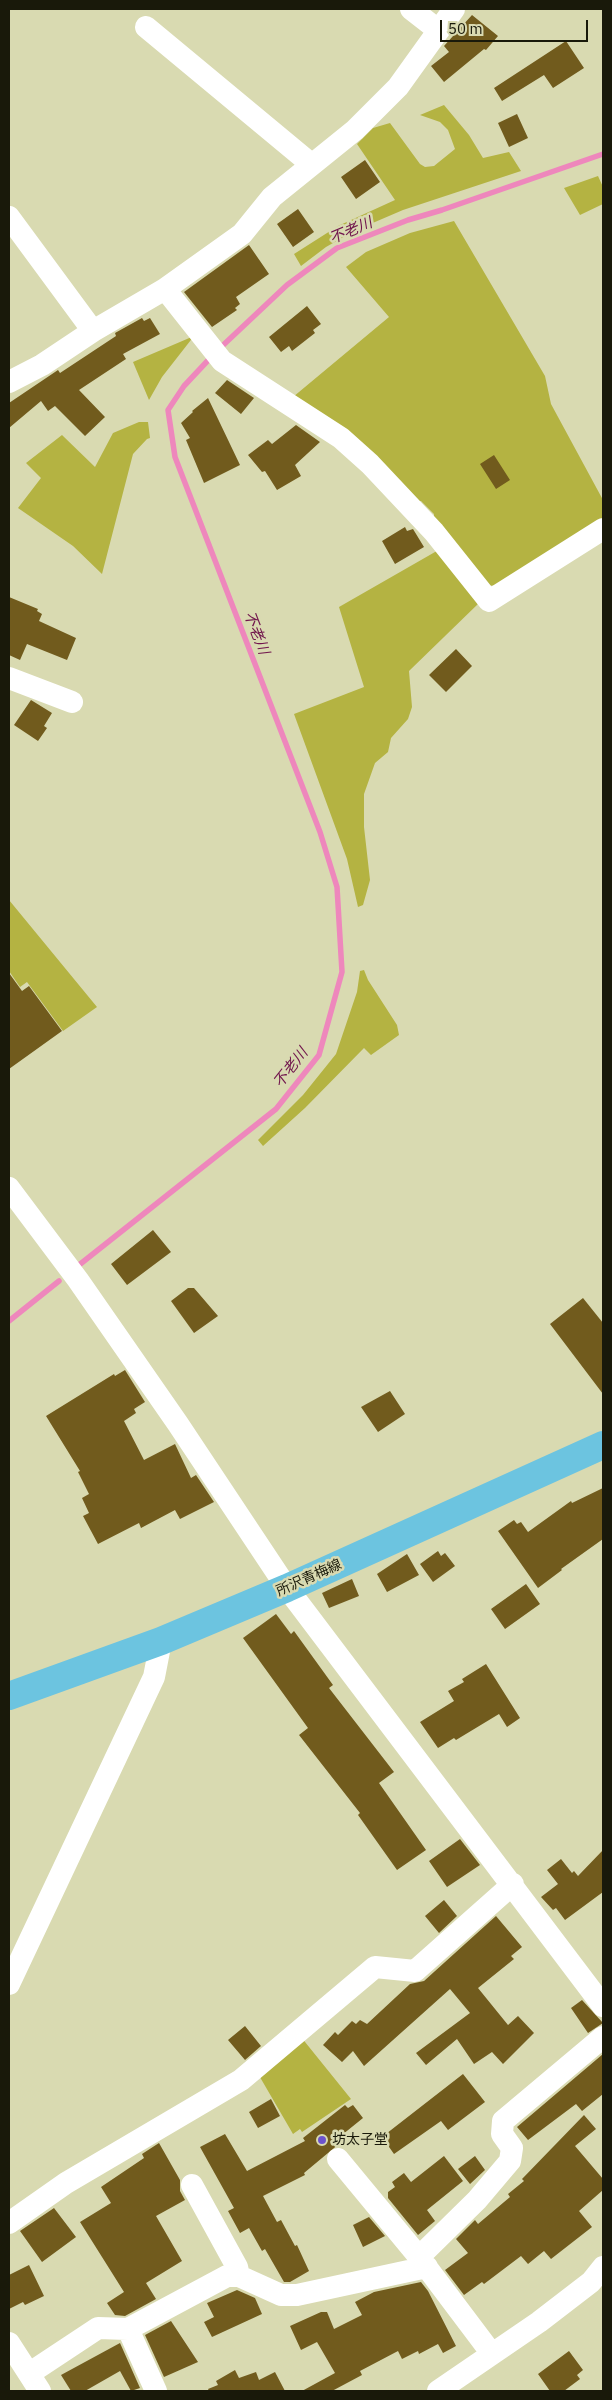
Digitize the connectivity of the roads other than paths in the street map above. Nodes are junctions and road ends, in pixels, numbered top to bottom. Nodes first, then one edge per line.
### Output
1 (411, 9) edge
2 (454, 9) edge
3 (146, 27) dead end
4 (438, 30) junction
5 (311, 164) junction
6 (9, 217) edge
7 (165, 289) junction
8 (93, 331) junction
9 (9, 382) edge
10 (603, 529) edge
11 (9, 678) edge
12 (72, 702) dead end
13 (9, 1188) edge
14 (603, 1445) edge
15 (287, 1588) junction
16 (161, 1641) junction
17 (9, 1696) edge
18 (513, 1884) junction
19 (9, 1984) edge
20 (603, 2006) edge
21 (603, 2037) edge
22 (338, 2159) dead end
23 (192, 2185) dead end
24 (9, 2223) edge
25 (423, 2262) junction
26 (603, 2267) edge
27 (239, 2276) junction
28 (128, 2329) junction
29 (9, 2343) edge
30 (492, 2354) junction
31 (35, 2382) edge
32 (156, 2391) edge
33 (438, 2391) edge

1 - 4 street
2 - 4 street
3 - 5 street
4 - 5 street
5 - 7 street
6 - 8 street
7 - 8 street
7 - 10 street
8 - 9 street
11 - 12 street
13 - 15 street
14 - 15 main road, 所沢青梅線
15 - 16 main road, 所沢青梅線
15 - 18 street
16 - 17 main road, 所沢青梅線
16 - 19 street
18 - 20 street
18 - 24 street
21 - 25 street
22 - 25 street
23 - 27 street
25 - 27 street
25 - 30 street
26 - 30 street
27 - 28 street
28 - 31 street
28 - 32 street
29 - 31 street
30 - 33 street

